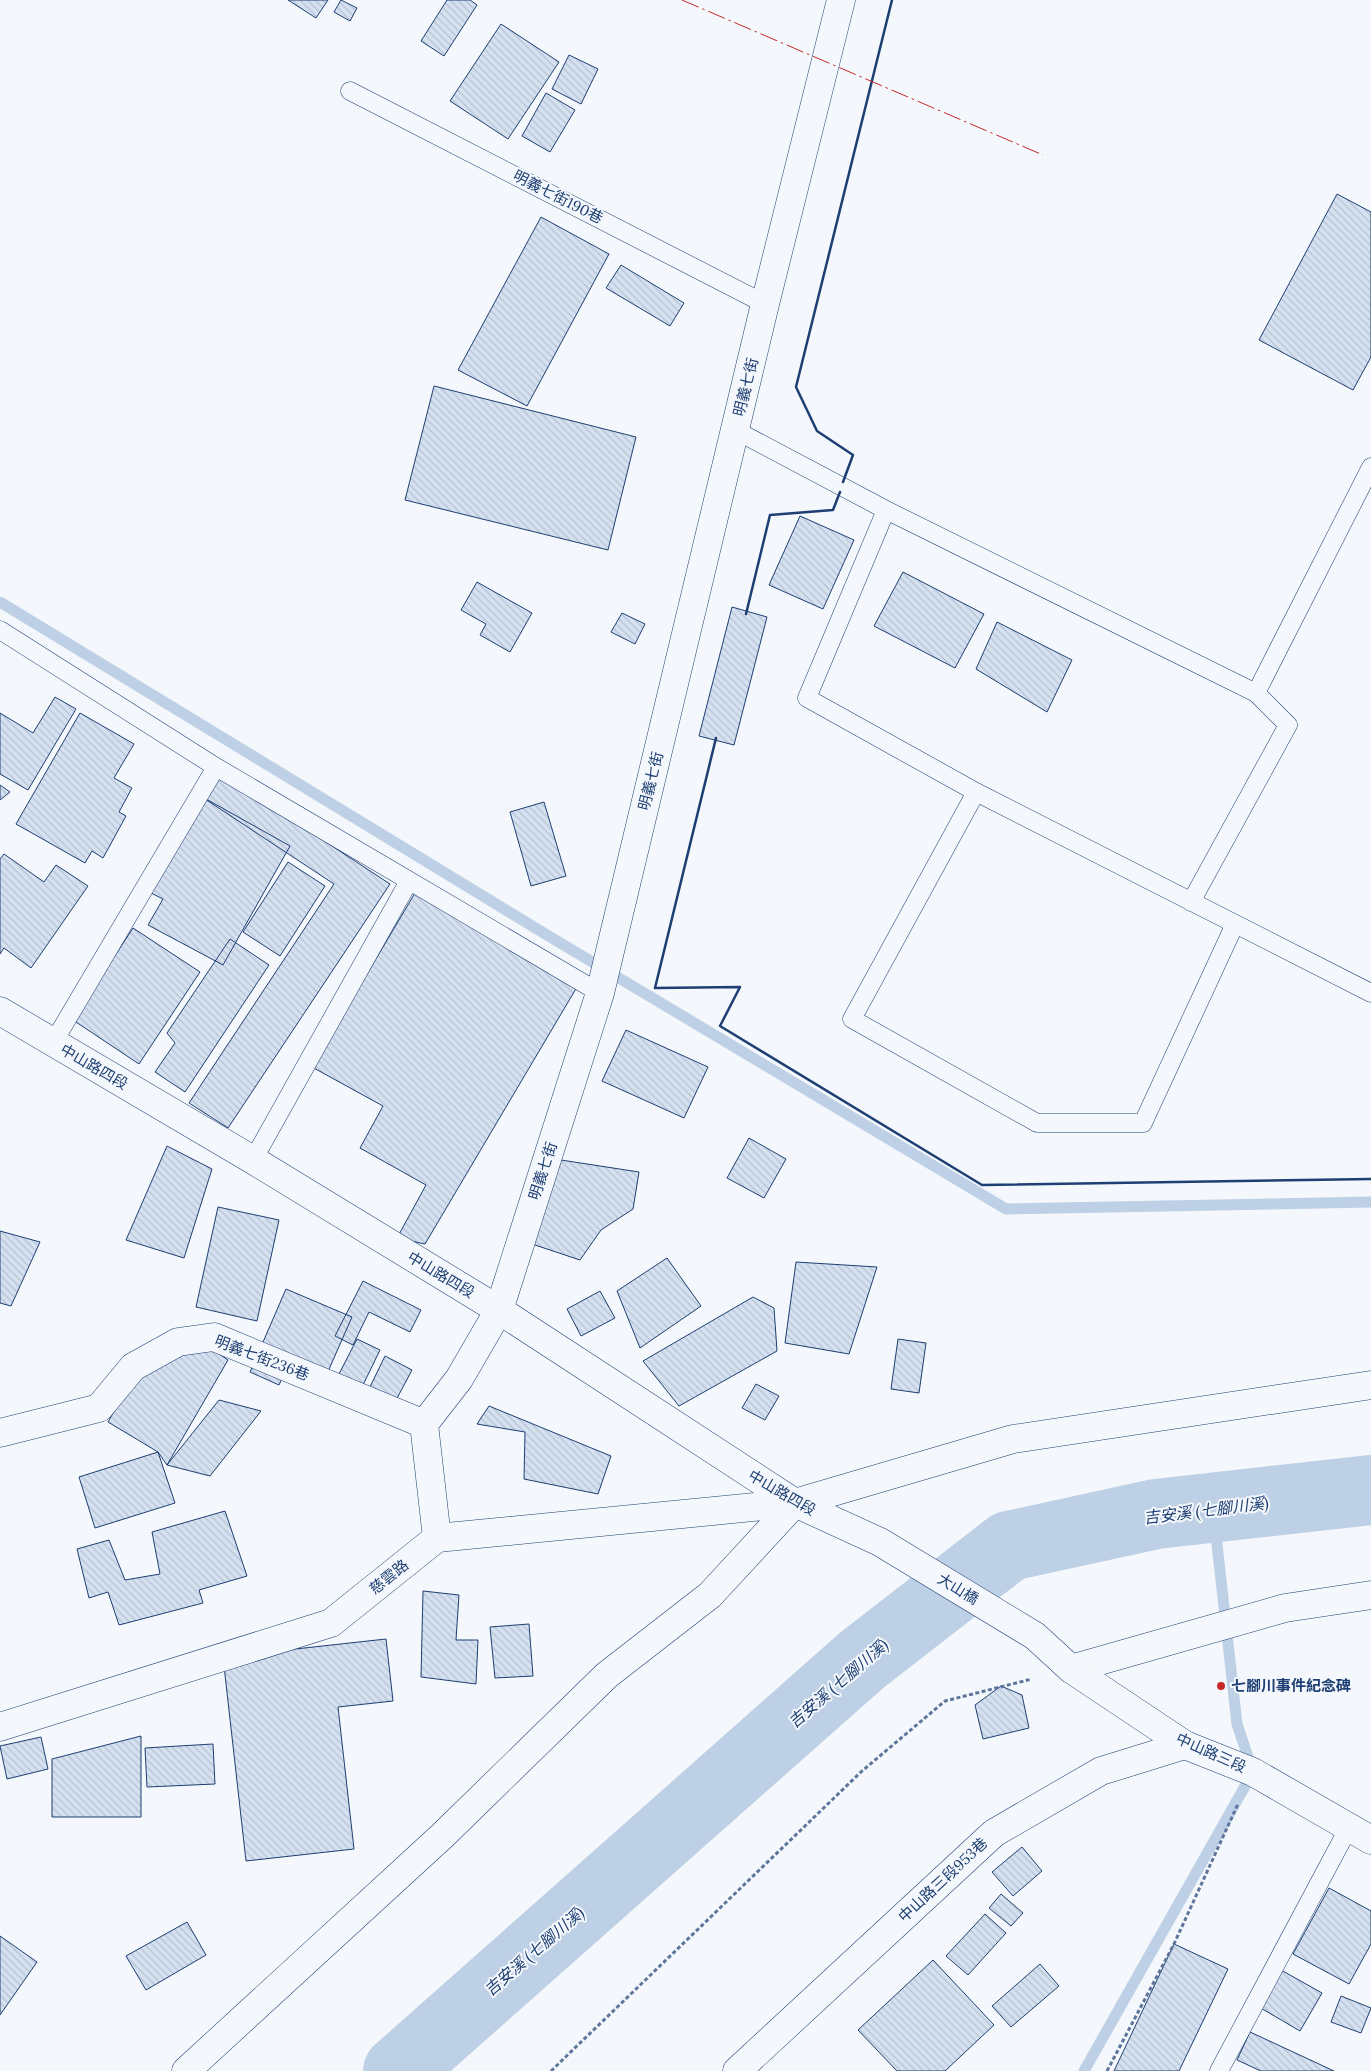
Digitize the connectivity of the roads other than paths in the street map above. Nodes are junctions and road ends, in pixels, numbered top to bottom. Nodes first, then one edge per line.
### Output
1 (841, 0) edge
2 (350, 91) dead end
3 (766, 304) junction
4 (735, 430) junction
5 (1371, 467) edge
6 (886, 510) junction
7 (0, 630) edge
8 (1256, 693) junction
9 (216, 767) junction
10 (976, 792) junction
11 (409, 881) junction
12 (1191, 902) junction
13 (1236, 924) junction
14 (600, 991) junction
15 (1371, 993) edge
16 (0, 1011) edge
17 (53, 1042) junction
18 (253, 1160) junction
19 (499, 1310) junction
20 (1371, 1385) edge
21 (424, 1424) junction
22 (0, 1433) edge
23 (795, 1504) junction
24 (437, 1538) junction
25 (880, 1542) joint
26 (1371, 1596) edge
27 (1035, 1636) joint
28 (1071, 1669) junction
29 (0, 1727) edge
30 (1185, 1745) junction
31 (1360, 1833) edge
32 (186, 2071) edge
33 (737, 2071) edge
34 (1219, 2071) edge

1 - 3 street, 明義七街
2 - 3 lane, 明義七街190巷
3 - 4 street, 明義七街
4 - 6 lane
4 - 14 street, 明義七街
5 - 8 lane
6 - 8 lane
6 - 10 lane
7 - 9 lane
8 - 12 lane
9 - 11 lane
9 - 17 lane
10 - 12 lane
10 - 13 lane
11 - 14 lane
11 - 18 lane
12 - 13 lane
13 - 15 lane
14 - 19 street, 明義七街
16 - 17 street, 中山路四段
17 - 18 street, 中山路四段
18 - 19 street, 中山路四段
19 - 21 street, 明義七街
19 - 23 street, 中山路四段
20 - 23 street
21 - 22 street, 明義七街236巷
21 - 24 street
23 - 24 street
23 - 25 street, 中山路四段
23 - 32 street
24 - 29 street, 慈雲路
25 - 27 street, 大山橋
26 - 28 street
27 - 28 street, 中山路三段
28 - 30 street, 中山路三段
30 - 31 street, 中山路三段
30 - 33 street, 中山路三段953巷
31 - 34 lane

